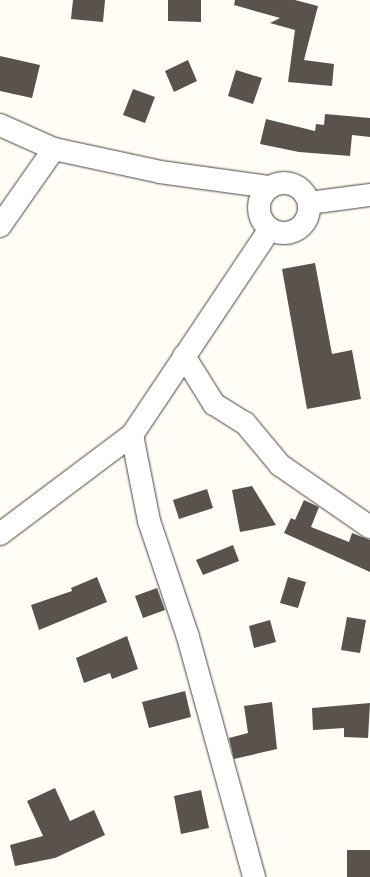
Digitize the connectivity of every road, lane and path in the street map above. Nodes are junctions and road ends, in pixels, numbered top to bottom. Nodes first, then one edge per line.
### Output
1 (0, 125) edge
2 (54, 149) junction
3 (270, 187) junction
4 (370, 195) edge
5 (309, 203) junction
6 (0, 226) edge
7 (270, 229) junction
8 (184, 356) junction
9 (132, 435) junction
10 (370, 527) edge
11 (0, 534) edge
12 (254, 877) edge

1 - 2 street
2 - 3 street
2 - 6 street
3 - 5 street
3 - 7 street
4 - 5 street
5 - 7 street
7 - 8 street
8 - 9 street
8 - 10 street
9 - 11 street
9 - 12 street

